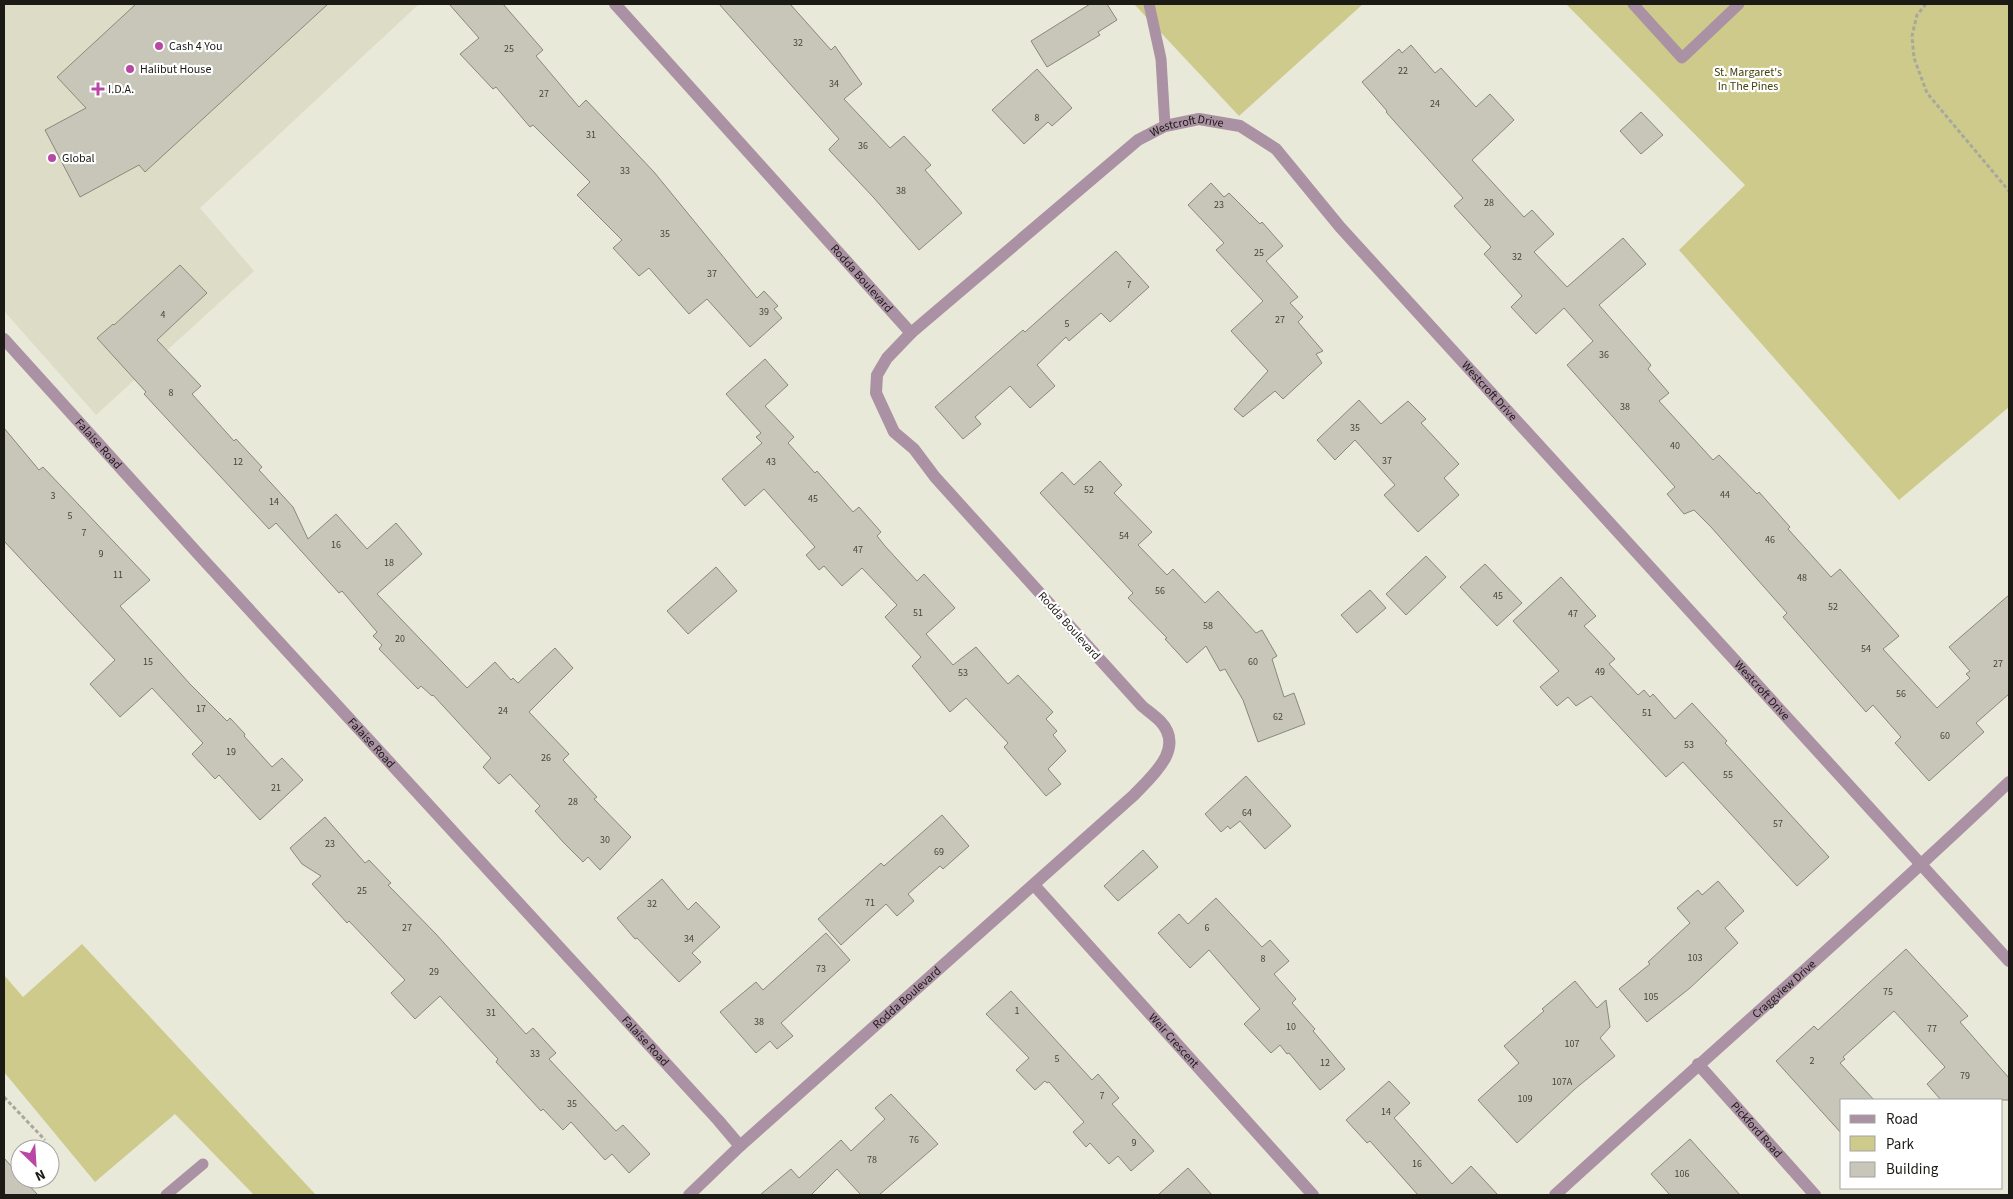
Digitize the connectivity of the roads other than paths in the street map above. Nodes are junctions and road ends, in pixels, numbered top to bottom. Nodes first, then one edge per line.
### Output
1 (615, 4) edge
2 (1149, 4) edge
3 (1633, 4) edge
4 (1739, 4) edge
5 (1165, 126) junction
6 (911, 333) junction
7 (4, 339) edge
8 (2009, 782) edge
9 (1922, 864) junction
10 (1034, 885) junction
11 (2009, 961) edge
12 (1698, 1064) junction
13 (740, 1146) junction
14 (203, 1164) dead end
15 (166, 1195) edge
16 (689, 1195) edge
17 (1313, 1195) edge
18 (1555, 1195) edge
19 (1815, 1195) edge

1 - 6 street, Rodda Boulevard
2 - 5 lane
3 - 4 lane
5 - 6 street, Westcroft Drive
5 - 9 street, Westcroft Drive
6 - 10 street, Rodda Boulevard
7 - 13 street, Falaise Road
8 - 9 street, Craggview Drive
9 - 11 street, Westcroft Drive
9 - 12 street, Craggview Drive
10 - 13 street, Rodda Boulevard
10 - 17 street, Weir Crescent
12 - 18 street, Craggview Drive
12 - 19 street, Pickford Road
13 - 16 street, Rodda Boulevard
14 - 15 lane

